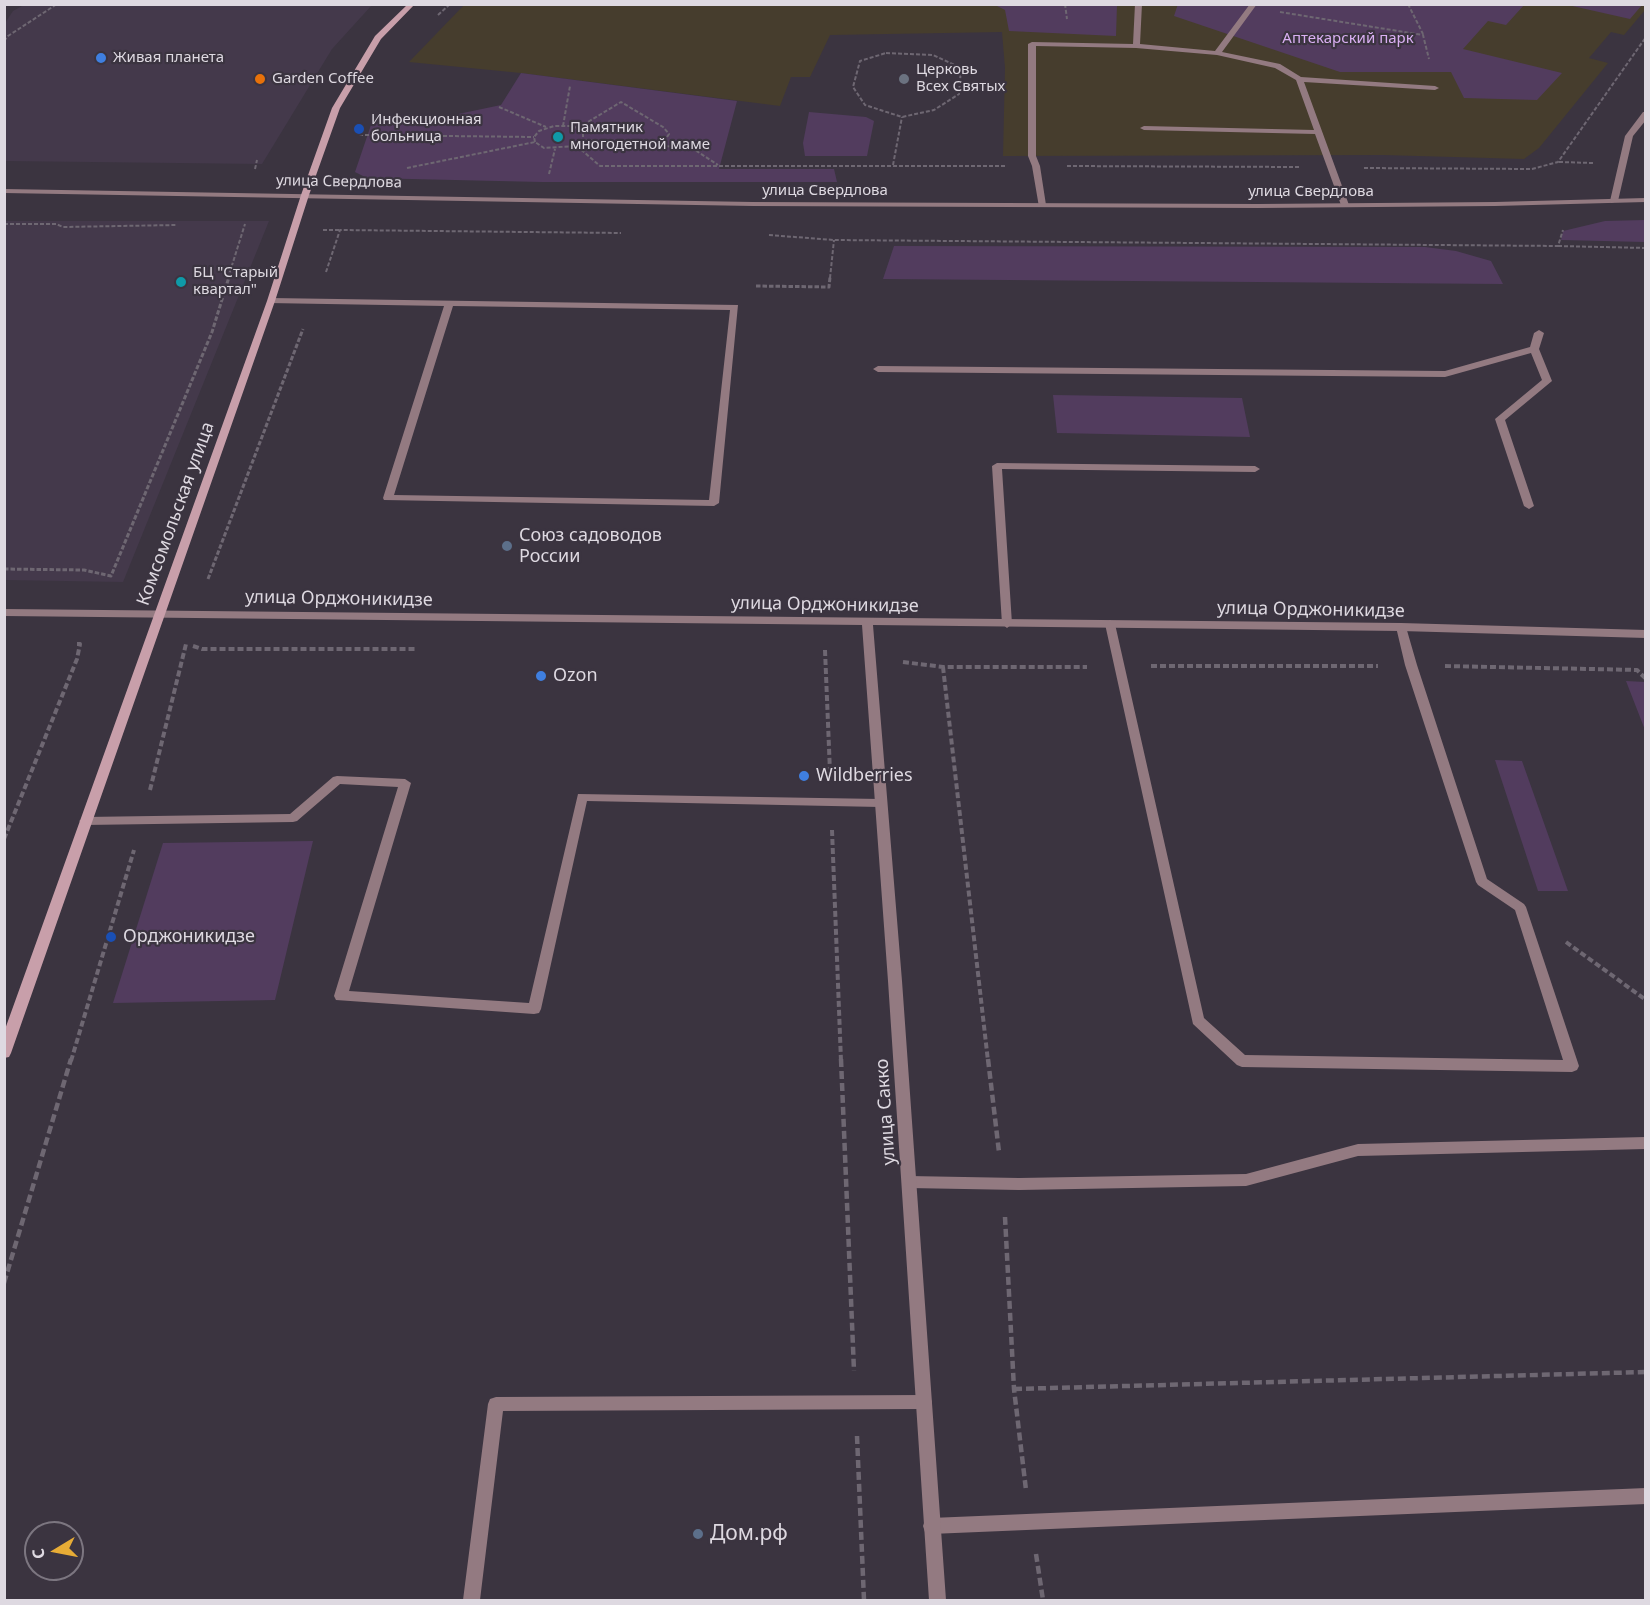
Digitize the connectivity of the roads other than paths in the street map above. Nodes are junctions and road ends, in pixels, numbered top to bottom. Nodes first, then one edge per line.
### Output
1 (412, 4) edge
2 (1139, 4) edge
3 (1252, 6) edge
4 (1136, 46) junction
5 (1217, 53) junction
6 (1299, 79) junction
7 (1435, 88) road end
8 (1646, 114) edge
9 (1144, 128) dead end
10 (1318, 132) junction
11 (4, 191) edge
12 (305, 195) junction
13 (1646, 200) edge
14 (1614, 201) junction
15 (1042, 205) junction
16 (1345, 205) junction
17 (271, 301) junction
18 (449, 303) junction
19 (1539, 333) dead end
20 (1534, 349) junction
21 (878, 369) dead end
22 (1255, 469) dead end
23 (1528, 506) dead end
24 (4, 612) edge
25 (159, 613) junction
26 (867, 622) junction
27 (1007, 624) junction
28 (1110, 624) junction
29 (1401, 627) junction
30 (1646, 634) edge
31 (880, 803) junction
32 (85, 821) junction
33 (4, 1053) edge
34 (1646, 1143) edge
35 (909, 1182) junction
36 (924, 1402) junction
37 (1646, 1496) edge
38 (931, 1526) junction
39 (471, 1600) edge
40 (937, 1600) edge

1 - 12 main road, Комсомольская улица
2 - 4 street
3 - 5 street
4 - 5 street
4 - 15 street
5 - 6 street
6 - 7 street
6 - 10 street
8 - 14 street
9 - 10 street
10 - 16 street
11 - 12 street, улица Свердлова
12 - 15 street, улица Свердлова
12 - 17 main road, Комсомольская улица
13 - 14 street, улица Свердлова
14 - 16 street, улица Свердлова
15 - 16 street, улица Свердлова
17 - 18 street
17 - 25 main road, Комсомольская улица
18 - 18 street
19 - 20 street
20 - 21 street
20 - 23 street
22 - 27 street
24 - 25 street, улица Орджоникидзе
25 - 26 street, улица Орджоникидзе
25 - 32 main road, Комсомольская улица
26 - 27 street, улица Орджоникидзе
26 - 31 street, улица Сакко
27 - 28 street, улица Орджоникидзе
28 - 29 street, улица Орджоникидзе
28 - 29 street
29 - 30 street, улица Орджоникидзе
31 - 32 street
31 - 35 street, улица Сакко
32 - 33 main road, Комсомольская улица
34 - 35 street
35 - 36 street, улица Сакко
36 - 38 street, улица Сакко
36 - 39 street
37 - 38 street
38 - 40 street, улица Сакко

